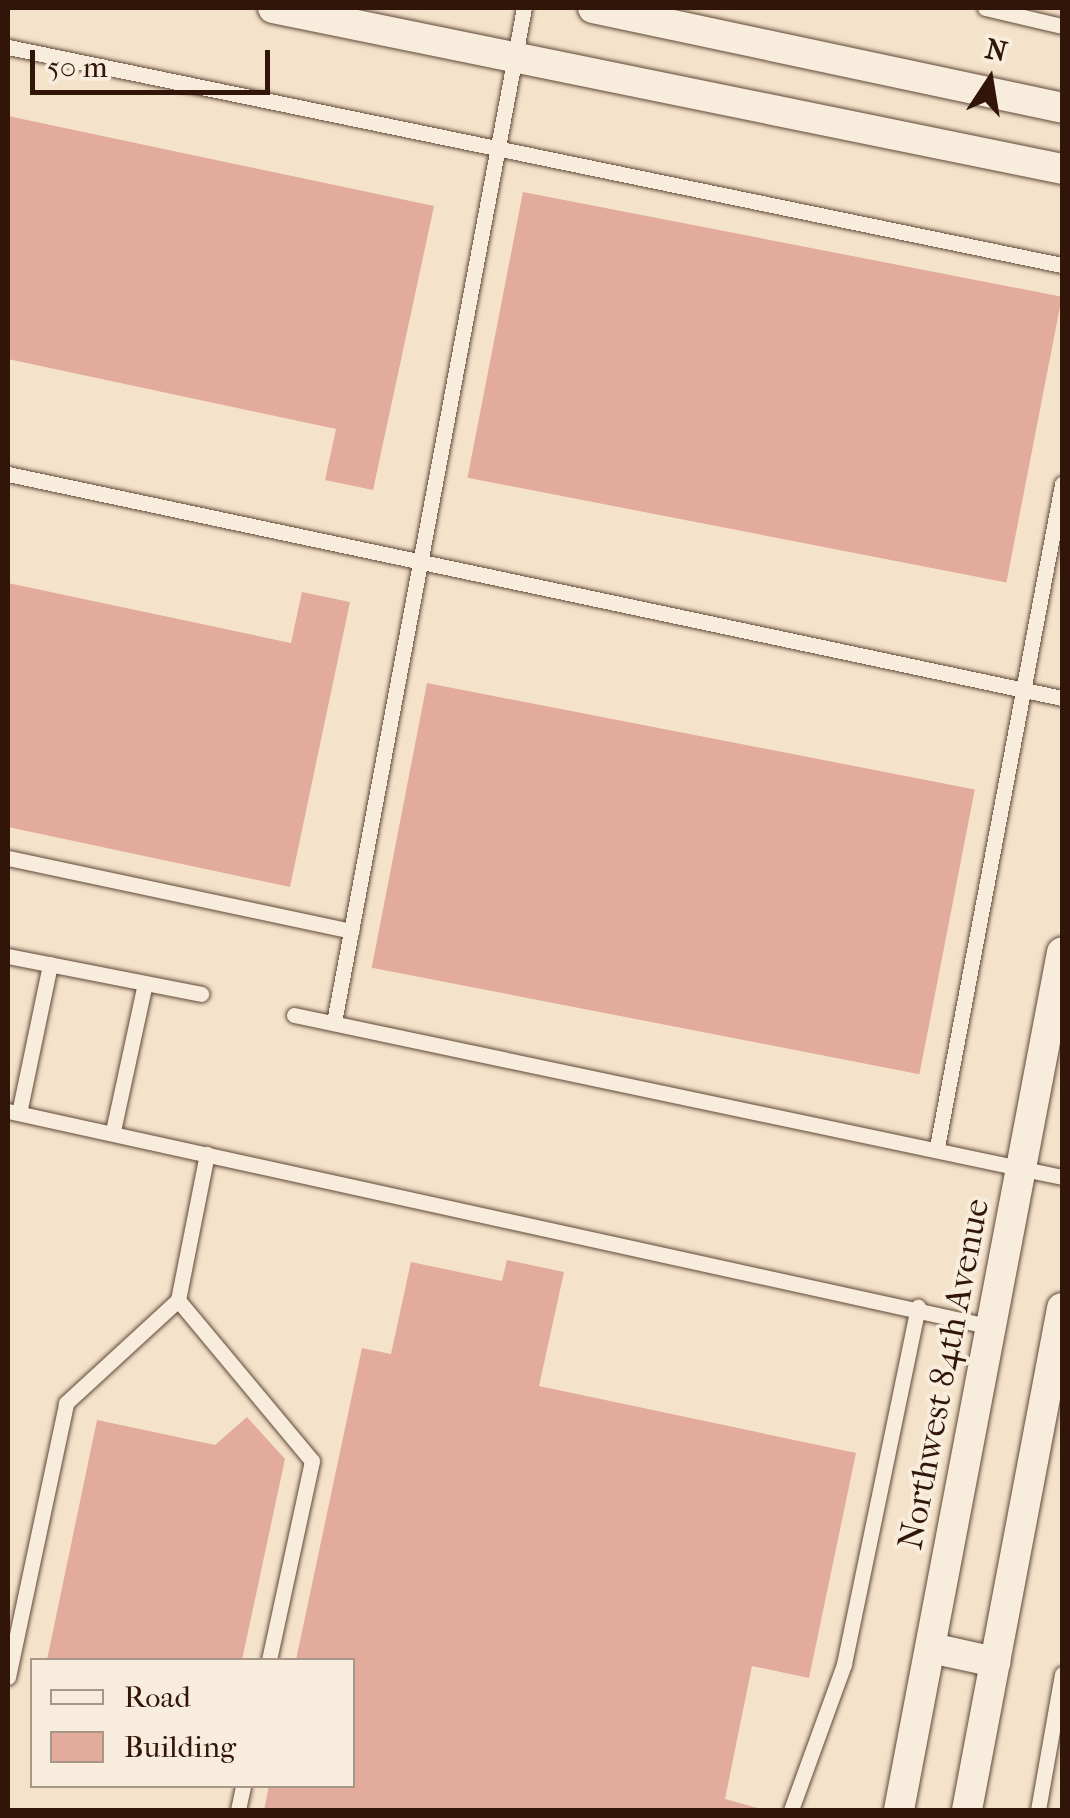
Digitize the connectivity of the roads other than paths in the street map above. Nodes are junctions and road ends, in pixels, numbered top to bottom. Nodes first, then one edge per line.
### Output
1 (524, 8) edge
2 (593, 8) edge
3 (986, 8) edge
4 (284, 9) edge
5 (1062, 26) edge
6 (8, 47) edge
7 (514, 58) junction
8 (1062, 108) edge
9 (499, 152) junction
10 (1062, 169) edge
11 (1062, 264) edge
12 (8, 474) edge
13 (1062, 484) edge
14 (421, 564) junction
15 (1021, 690) junction
16 (1062, 698) edge
17 (8, 858) edge
18 (351, 931) junction
19 (1062, 952) edge
20 (8, 956) edge
21 (50, 964) junction
22 (145, 984) junction
23 (200, 994) dead end
24 (294, 1014) dead end
25 (334, 1022) junction
26 (13, 1112) edge
27 (113, 1131) junction
28 (937, 1147) junction
29 (207, 1154) junction
30 (1022, 1164) junction
31 (1062, 1177) edge
32 (178, 1300) junction
33 (918, 1306) junction
34 (1062, 1308) edge
35 (992, 1326) junction
36 (930, 1648) junction
37 (270, 1658) edge
38 (995, 1662) junction
39 (1062, 1674) edge
40 (8, 1677) edge
41 (791, 1810) edge
42 (899, 1810) edge
43 (967, 1810) edge
44 (1038, 1810) edge

1 - 7 lane
2 - 8 street
3 - 5 lane
4 - 7 street
6 - 9 lane
7 - 9 lane
7 - 10 street
9 - 11 lane
9 - 14 lane
12 - 14 lane
13 - 15 lane
14 - 15 lane
14 - 18 lane
15 - 16 lane
15 - 28 lane
17 - 18 lane
18 - 25 lane
19 - 30 street, Northwest 84th Avenue
20 - 21 lane
21 - 22 lane
21 - 26 lane
22 - 23 lane
22 - 27 lane
24 - 25 lane
25 - 28 lane
26 - 27 lane
27 - 29 lane
28 - 30 lane
29 - 32 lane
29 - 33 lane
30 - 31 lane
30 - 35 street, Northwest 84th Avenue
32 - 37 lane
32 - 40 lane
33 - 35 lane
33 - 41 lane
34 - 38 street
35 - 36 street, Northwest 84th Avenue
36 - 38 street
36 - 42 street, Northwest 84th Avenue
38 - 43 street
39 - 44 lane

